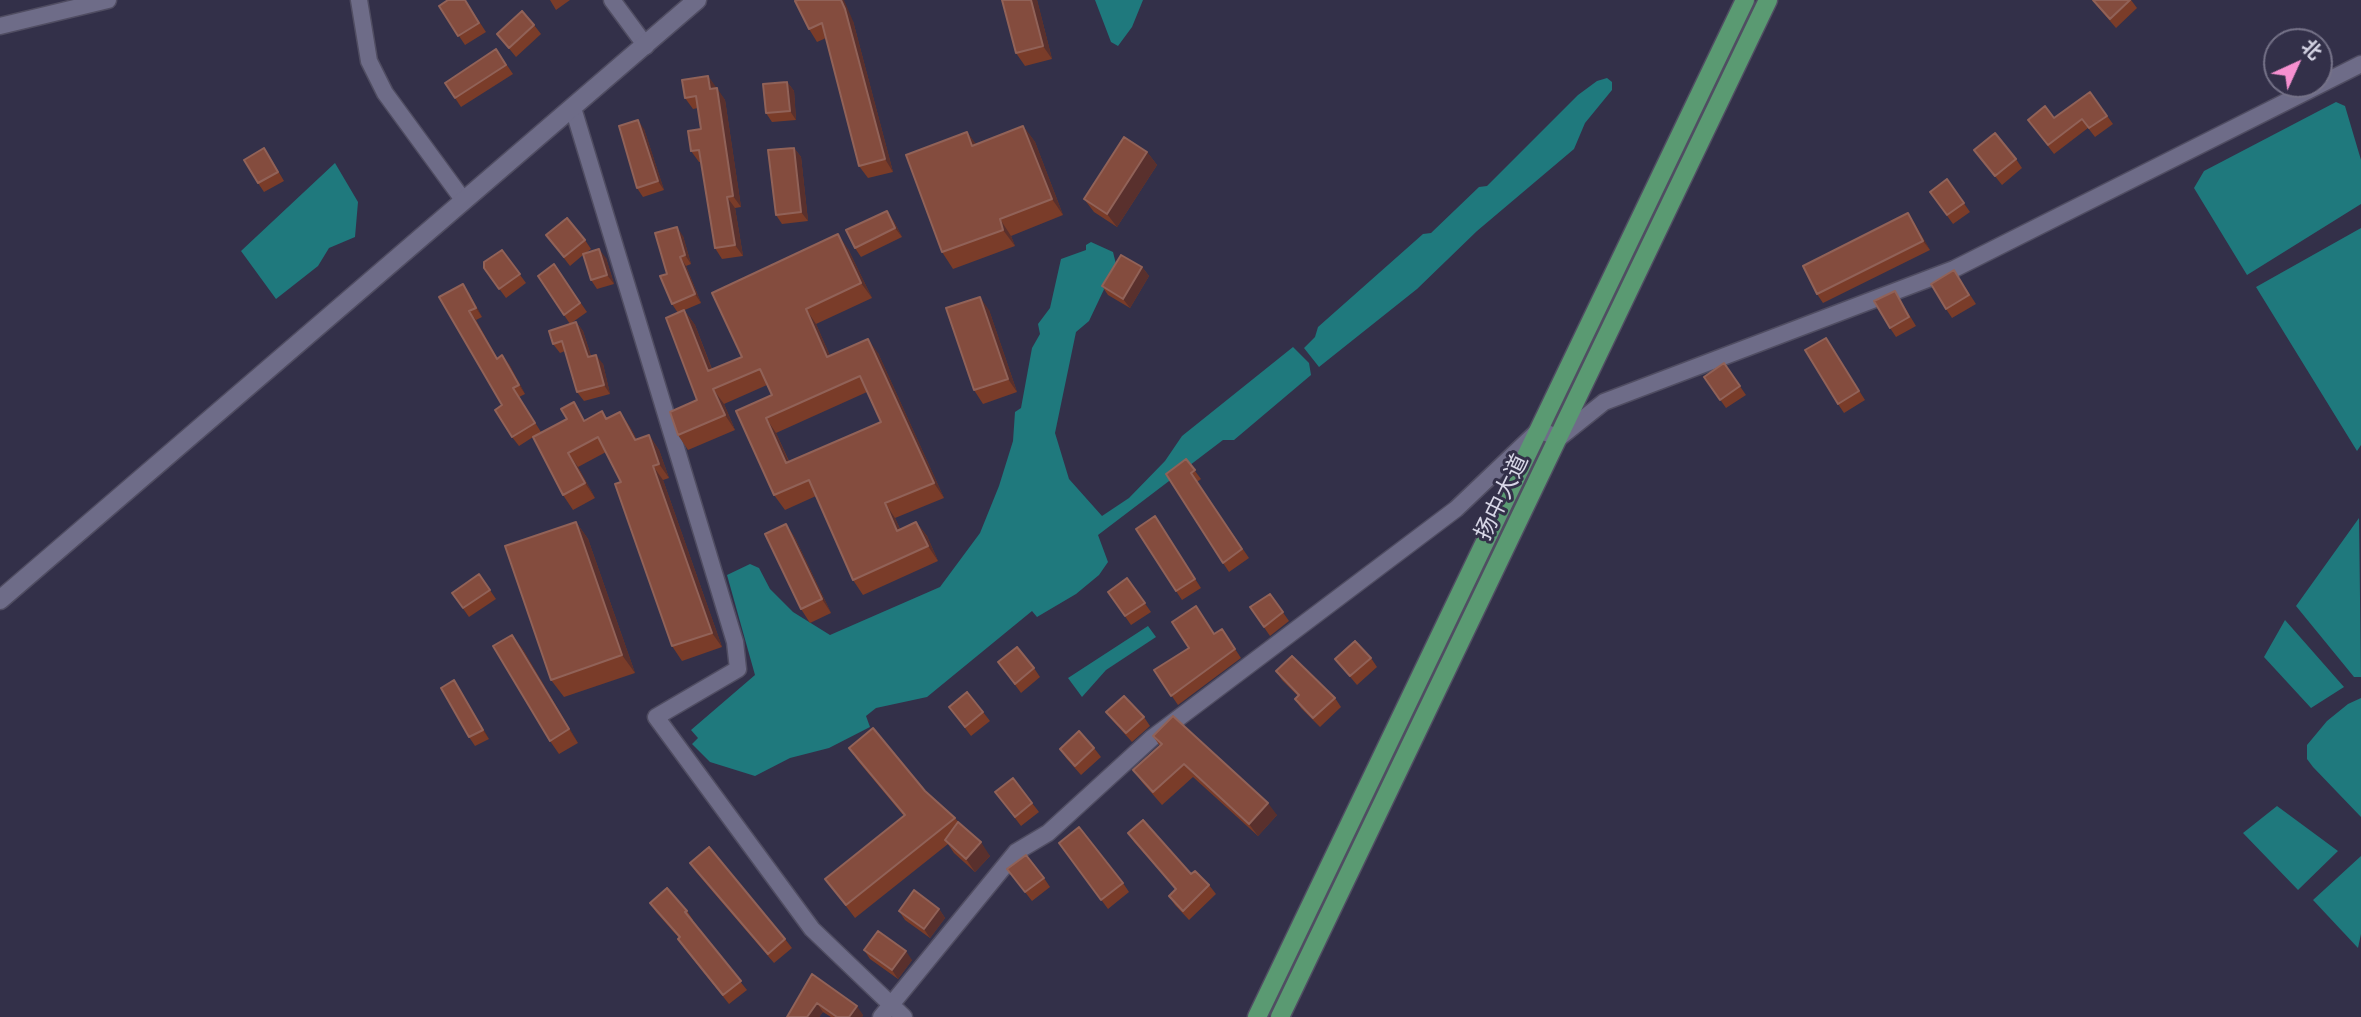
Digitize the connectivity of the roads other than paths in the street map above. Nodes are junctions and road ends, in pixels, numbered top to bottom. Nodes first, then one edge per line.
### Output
1 (108, 0) edge
2 (359, 0) edge
3 (612, 0) edge
4 (696, 0) edge
5 (1745, 0) edge
6 (1768, 0) edge
7 (0, 26) edge
8 (646, 46) junction
9 (2361, 64) edge
10 (573, 108) junction
11 (464, 201) junction
12 (1539, 430) junction
13 (1559, 438) junction
14 (0, 600) edge
15 (886, 1012) edge
16 (1261, 1015) edge
17 (904, 1017) edge
18 (1280, 1017) edge

1 - 7 street
2 - 11 street
3 - 8 street
4 - 8 main road
5 - 12 main road, 扬中大道
6 - 13 main road, 扬中大道
8 - 10 main road
9 - 13 street
10 - 11 main road
10 - 15 street
11 - 14 main road
12 - 13 street
12 - 15 street
12 - 16 main road, 扬中大道
13 - 18 main road, 扬中大道
15 - 17 street

